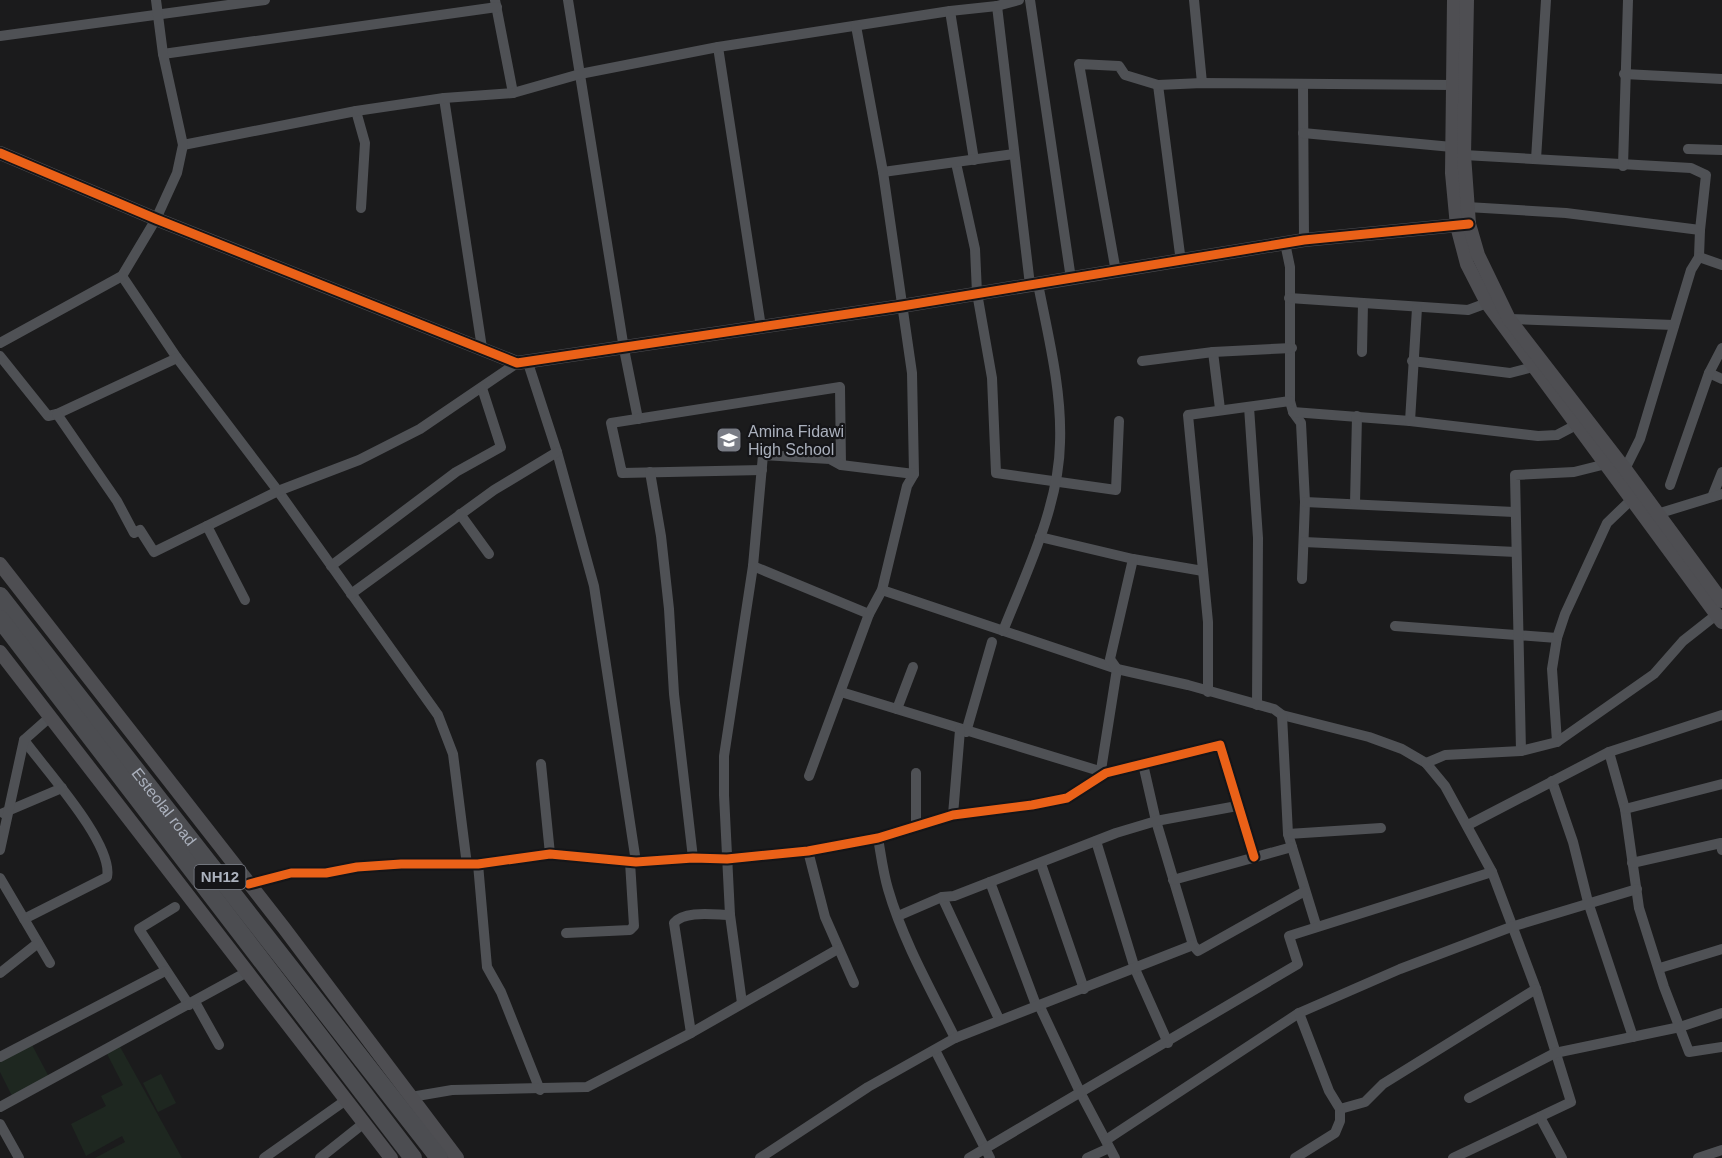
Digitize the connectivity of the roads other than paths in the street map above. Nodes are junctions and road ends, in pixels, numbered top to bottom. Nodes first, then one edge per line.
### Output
1 (156, 0) edge
2 (265, 0) edge
3 (568, 0) edge
4 (1019, 0) edge
5 (1030, 0) edge
6 (1194, 0) edge
7 (1454, 0) edge
8 (1467, 0) edge
9 (1546, 0) edge
10 (1628, 0) edge
11 (496, 3) edge
12 (997, 6) junction
13 (950, 11) junction
14 (159, 16) junction
15 (856, 26) junction
16 (0, 36) edge
17 (718, 47) junction
18 (163, 54) junction
19 (580, 74) junction
20 (1624, 74) junction
21 (1722, 79) edge
22 (1202, 83) junction
23 (1303, 84) junction
24 (1158, 85) junction
25 (1454, 85) junction
26 (513, 93) junction
27 (444, 98) junction
28 (356, 111) junction
29 (1303, 133) junction
30 (183, 145) junction
31 (1688, 149) dead end
32 (1722, 150) edge
33 (1458, 151) junction
34 (0, 153) edge
35 (1014, 154) junction
36 (1536, 159) junction
37 (974, 160) junction
38 (956, 163) junction
39 (1623, 166) junction
40 (883, 172) junction
41 (1467, 207) junction
42 (361, 208) dead end
43 (156, 219) junction
44 (1463, 225) junction
45 (1700, 230) junction
46 (1304, 240) junction
47 (1285, 243) junction
48 (1699, 257) junction
49 (1181, 262) junction
50 (1722, 265) edge
51 (1116, 272) junction
52 (122, 276) junction
53 (1071, 279) junction
54 (1034, 284) junction
55 (977, 293) junction
56 (1289, 298) junction
57 (1363, 303) junction
58 (1487, 303) junction
59 (902, 306) junction
60 (1417, 308) junction
61 (1509, 319) junction
62 (1674, 326) junction
63 (761, 327) junction
64 (0, 343) edge
65 (482, 348) junction
66 (1292, 348) junction
67 (1722, 348) edge
68 (624, 349) junction
69 (1213, 352) junction
70 (1362, 352) dead end
71 (0, 356) edge
72 (177, 358) junction
73 (1142, 361) dead end
74 (1412, 361) junction
75 (522, 363) junction
76 (1533, 368) junction
77 (1709, 373) junction
78 (1722, 379) edge
79 (482, 388) junction
80 (1290, 401) junction
81 (1250, 407) junction
82 (1220, 410) junction
83 (1293, 412) junction
84 (57, 414) junction
85 (1358, 416) junction
86 (638, 419) junction
87 (1119, 421) dead end
88 (1410, 421) junction
89 (1576, 425) junction
90 (557, 452) junction
91 (1606, 464) junction
92 (841, 465) junction
93 (1625, 469) junction
94 (762, 470) junction
95 (650, 472) junction
96 (1722, 472) edge
97 (914, 474) junction
98 (1054, 481) junction
99 (1670, 484) dead end
100 (278, 491) junction
101 (1717, 496) edge
102 (1632, 499) junction
103 (1305, 502) junction
104 (1355, 503) junction
105 (1514, 512) junction
106 (460, 514) junction
107 (1657, 514) junction
108 (207, 526) junction
109 (1041, 537) junction
110 (1304, 542) junction
111 (1516, 552) junction
112 (489, 554) dead end
113 (1133, 559) junction
114 (0, 564) edge
115 (331, 566) junction
116 (753, 566) junction
117 (1203, 571) junction
118 (1302, 579) dead end
119 (882, 590) junction
120 (351, 594) junction
121 (0, 596) edge
122 (246, 600) dead end
123 (1722, 601) edge
124 (869, 614) junction
125 (0, 619) edge
126 (1719, 619) edge
127 (1395, 626) dead end
128 (1004, 631) junction
129 (1520, 634) junction
130 (1557, 638) junction
131 (993, 642) dead end
132 (0, 652) edge
133 (913, 667) dead end
134 (1117, 669) junction
135 (841, 692) junction
136 (1208, 692) junction
137 (1257, 705) junction
138 (897, 709) junction
139 (1282, 715) junction
140 (1722, 715) edge
141 (50, 717) junction
142 (963, 731) junction
143 (24, 740) junction
144 (1557, 742) junction
145 (1521, 751) junction
146 (1609, 752) junction
147 (1426, 763) junction
148 (541, 764) dead end
149 (1143, 764) junction
150 (1104, 771) junction
151 (916, 773) dead end
152 (809, 776) dead end
153 (1552, 781) junction
154 (1722, 784) edge
155 (62, 788) junction
156 (1237, 806) junction
157 (1625, 809) junction
158 (3, 813) edge
159 (953, 815) junction
160 (1156, 821) junction
161 (1468, 825) junction
162 (916, 826) junction
163 (1381, 828) dead end
164 (1288, 834) junction
165 (878, 838) junction
166 (1096, 841) junction
167 (1292, 847) junction
168 (187, 848) junction
169 (0, 850) edge
170 (1722, 850) edge
171 (808, 851) junction
172 (550, 854) junction
173 (1254, 857) junction
174 (693, 858) junction
175 (727, 859) junction
176 (633, 862) junction
177 (1632, 863) junction
178 (1041, 864) junction
179 (472, 865) junction
180 (1492, 872) junction
181 (0, 878) edge
182 (1173, 880) junction
183 (256, 882) junction
184 (990, 882) junction
185 (1637, 889) junction
186 (1305, 891) junction
187 (4, 897) edge
188 (942, 897) junction
189 (1588, 902) junction
190 (175, 907) dead end
191 (730, 915) junction
192 (898, 916) junction
193 (24, 919) junction
194 (1316, 925) junction
195 (1511, 927) junction
196 (566, 933) dead end
197 (38, 943) junction
198 (1193, 945) junction
199 (838, 949) junction
200 (1722, 949) edge
201 (50, 963) dead end
202 (1660, 968) junction
203 (1135, 969) junction
204 (165, 971) junction
205 (247, 972) junction
206 (0, 973) edge
207 (854, 983) dead end
208 (1084, 989) junction
209 (1536, 989) junction
210 (192, 1004) junction
211 (742, 1004) junction
212 (1038, 1006) junction
213 (1299, 1013) junction
214 (1722, 1013) edge
215 (999, 1019) junction
216 (1680, 1027) junction
217 (691, 1033) junction
218 (1633, 1037) junction
219 (956, 1038) junction
220 (1168, 1043) junction
221 (219, 1045) dead end
222 (1722, 1047) edge
223 (935, 1050) junction
224 (1555, 1053) junction
225 (0, 1057) edge
226 (540, 1090) junction
227 (1080, 1092) junction
228 (415, 1096) junction
229 (1469, 1098) dead end
230 (346, 1100) junction
231 (0, 1107) edge
232 (1340, 1109) junction
233 (1540, 1117) junction
234 (364, 1123) junction
235 (0, 1124) edge
236 (1107, 1144) junction
237 (1722, 1150) edge
238 (988, 1154) edge
239 (19, 1158) edge
240 (264, 1158) edge
241 (321, 1158) edge
242 (391, 1158) edge
243 (413, 1158) edge
244 (439, 1158) edge
245 (456, 1158) edge
246 (760, 1158) edge
247 (969, 1158) edge
248 (1087, 1158) edge
249 (1114, 1158) edge
250 (1295, 1158) edge
251 (1453, 1158) edge
252 (1562, 1158) edge
253 (1698, 1158) edge

1 - 14 street
2 - 14 street
3 - 19 street
4 - 12 street
5 - 53 street
6 - 22 street
7 - 25 street
8 - 33 street
9 - 36 street
10 - 20 street
11 - 18 street
11 - 26 street
12 - 13 street
12 - 35 street
13 - 15 street
13 - 37 street
14 - 16 street
14 - 18 street
15 - 17 street
15 - 40 street
17 - 19 street
17 - 63 street
18 - 30 street
19 - 26 street
19 - 68 street
20 - 21 street
20 - 39 street
22 - 23 street
22 - 24 street
23 - 25 street
23 - 29 street
24 - 49 street
24 - 51 street
25 - 33 street
26 - 27 street
27 - 28 street
27 - 65 street
28 - 30 street
28 - 42 street
29 - 33 street
29 - 46 street
30 - 43 street
31 - 32 street
33 - 36 street
33 - 41 street
33 - 44 street
34 - 43 street
35 - 37 street
35 - 54 street
36 - 39 street
37 - 38 street
38 - 40 street
38 - 55 street
39 - 45 street
40 - 59 street
41 - 44 street
41 - 45 street
43 - 52 street
43 - 65 street
44 - 46 street
44 - 58 street
44 - 61 street
45 - 48 street
46 - 47 street
47 - 49 street
47 - 56 street
48 - 50 street
48 - 62 street
49 - 51 street
51 - 53 street
52 - 64 street
52 - 72 street
53 - 54 street
54 - 55 street
54 - 98 street
55 - 59 street
55 - 98 street
56 - 57 street
56 - 66 street
57 - 60 street
57 - 70 street
58 - 60 street
58 - 76 street
59 - 63 street
59 - 97 street
60 - 74 street
61 - 62 street
61 - 93 street
62 - 93 street
63 - 68 street
65 - 75 street
66 - 69 street
66 - 80 street
67 - 77 street
68 - 75 street
68 - 86 street
69 - 73 street
69 - 82 street
71 - 84 street
72 - 84 street
72 - 100 street
74 - 76 street
74 - 88 street
75 - 79 street
75 - 90 street
76 - 89 street
77 - 78 street
77 - 99 street
79 - 100 street
79 - 115 street
80 - 81 street
80 - 83 street
81 - 82 street
81 - 137 street
82 - 117 street
83 - 85 street
83 - 103 street
84 - 108 street
85 - 88 street
85 - 104 street
86 - 92 street
86 - 95 street
87 - 98 street
88 - 89 street
89 - 91 street
90 - 106 street
90 - 176 street
91 - 102 street
91 - 105 street
92 - 94 street
92 - 97 street
93 - 107 street
94 - 95 street
94 - 116 street
95 - 174 street
96 - 101 street
97 - 119 street
98 - 109 street
100 - 108 street
100 - 115 street
101 - 107 street
102 - 126 street
102 - 130 street
103 - 104 street
103 - 110 street
104 - 105 street
105 - 111 street
106 - 112 street
106 - 120 street
107 - 123 street
108 - 122 street
109 - 113 street
109 - 128 street
110 - 111 street
110 - 118 street
111 - 129 street
113 - 117 street
113 - 134 street
114 - 183 street
115 - 120 street
116 - 124 street
116 - 175 street
117 - 136 street
119 - 124 street
119 - 128 street
120 - 179 street
121 - 168 highway, Esteolal road / NH12
124 - 135 street
125 - 168 highway, Esteolal road / NH12
126 - 144 street
127 - 129 street
128 - 134 street
129 - 130 street
129 - 145 street
130 - 144 street
131 - 142 street
132 - 141 street
133 - 138 street
134 - 136 street
134 - 150 street
135 - 138 street
135 - 152 street
136 - 137 street
137 - 139 street
138 - 142 street
139 - 147 street
139 - 164 street
140 - 146 street
141 - 143 street
141 - 205 street
142 - 150 street
142 - 159 street
143 - 155 street
143 - 158 street
144 - 145 street
145 - 147 street
146 - 153 street
146 - 157 street
147 - 161 street
148 - 172 street
149 - 150 street
149 - 156 street
149 - 160 street
150 - 159 street
151 - 162 street
153 - 161 street
153 - 189 street
154 - 157 street
155 - 158 street
155 - 193 street
156 - 160 street
156 - 173 street
157 - 177 street
158 - 169 street
159 - 162 street
160 - 166 street
160 - 182 street
161 - 180 street
162 - 165 street
163 - 164 street
164 - 167 street
165 - 171 street
165 - 192 street
166 - 178 street
166 - 203 street
167 - 173 street
167 - 186 street
168 - 243 highway, Esteolal road / NH12
168 - 244 highway, Esteolal road / NH12
170 - 177 street
171 - 175 street
171 - 199 street
172 - 176 street
172 - 179 street
173 - 182 street
174 - 175 street
174 - 176 street
175 - 191 street
176 - 196 street
177 - 185 street
178 - 184 street
178 - 208 street
179 - 183 street
179 - 226 street
180 - 194 street
180 - 195 street
181 - 187 street
182 - 198 street
183 - 228 street
184 - 188 street
184 - 212 street
185 - 189 street
185 - 202 street
186 - 194 street
186 - 198 street
187 - 193 street
188 - 192 street
188 - 215 street
189 - 195 street
189 - 218 street
190 - 204 street
191 - 211 street
191 - 217 street
192 - 219 street
193 - 197 street
194 - 220 street
195 - 209 street
195 - 213 street
197 - 201 street
197 - 206 street
198 - 203 street
199 - 207 street
199 - 211 street
200 - 202 street
202 - 216 street
203 - 208 street
203 - 220 street
204 - 210 street
204 - 225 street
205 - 210 street
205 - 230 street
208 - 212 street
209 - 224 street
209 - 232 street
210 - 221 street
210 - 231 street
211 - 217 street
212 - 215 street
212 - 227 street
213 - 232 street
213 - 236 street
214 - 216 street
215 - 219 street
216 - 218 street
216 - 222 street
217 - 226 street
218 - 224 street
219 - 223 street
220 - 227 street
223 - 238 street
223 - 246 street
224 - 229 street
224 - 233 street
226 - 228 street
227 - 236 street
227 - 238 street
228 - 245 street
230 - 234 street
230 - 240 street
232 - 250 street
233 - 251 street
233 - 252 street
234 - 241 street
234 - 242 street
235 - 239 street
236 - 248 street
236 - 249 street
237 - 253 street
238 - 247 street

